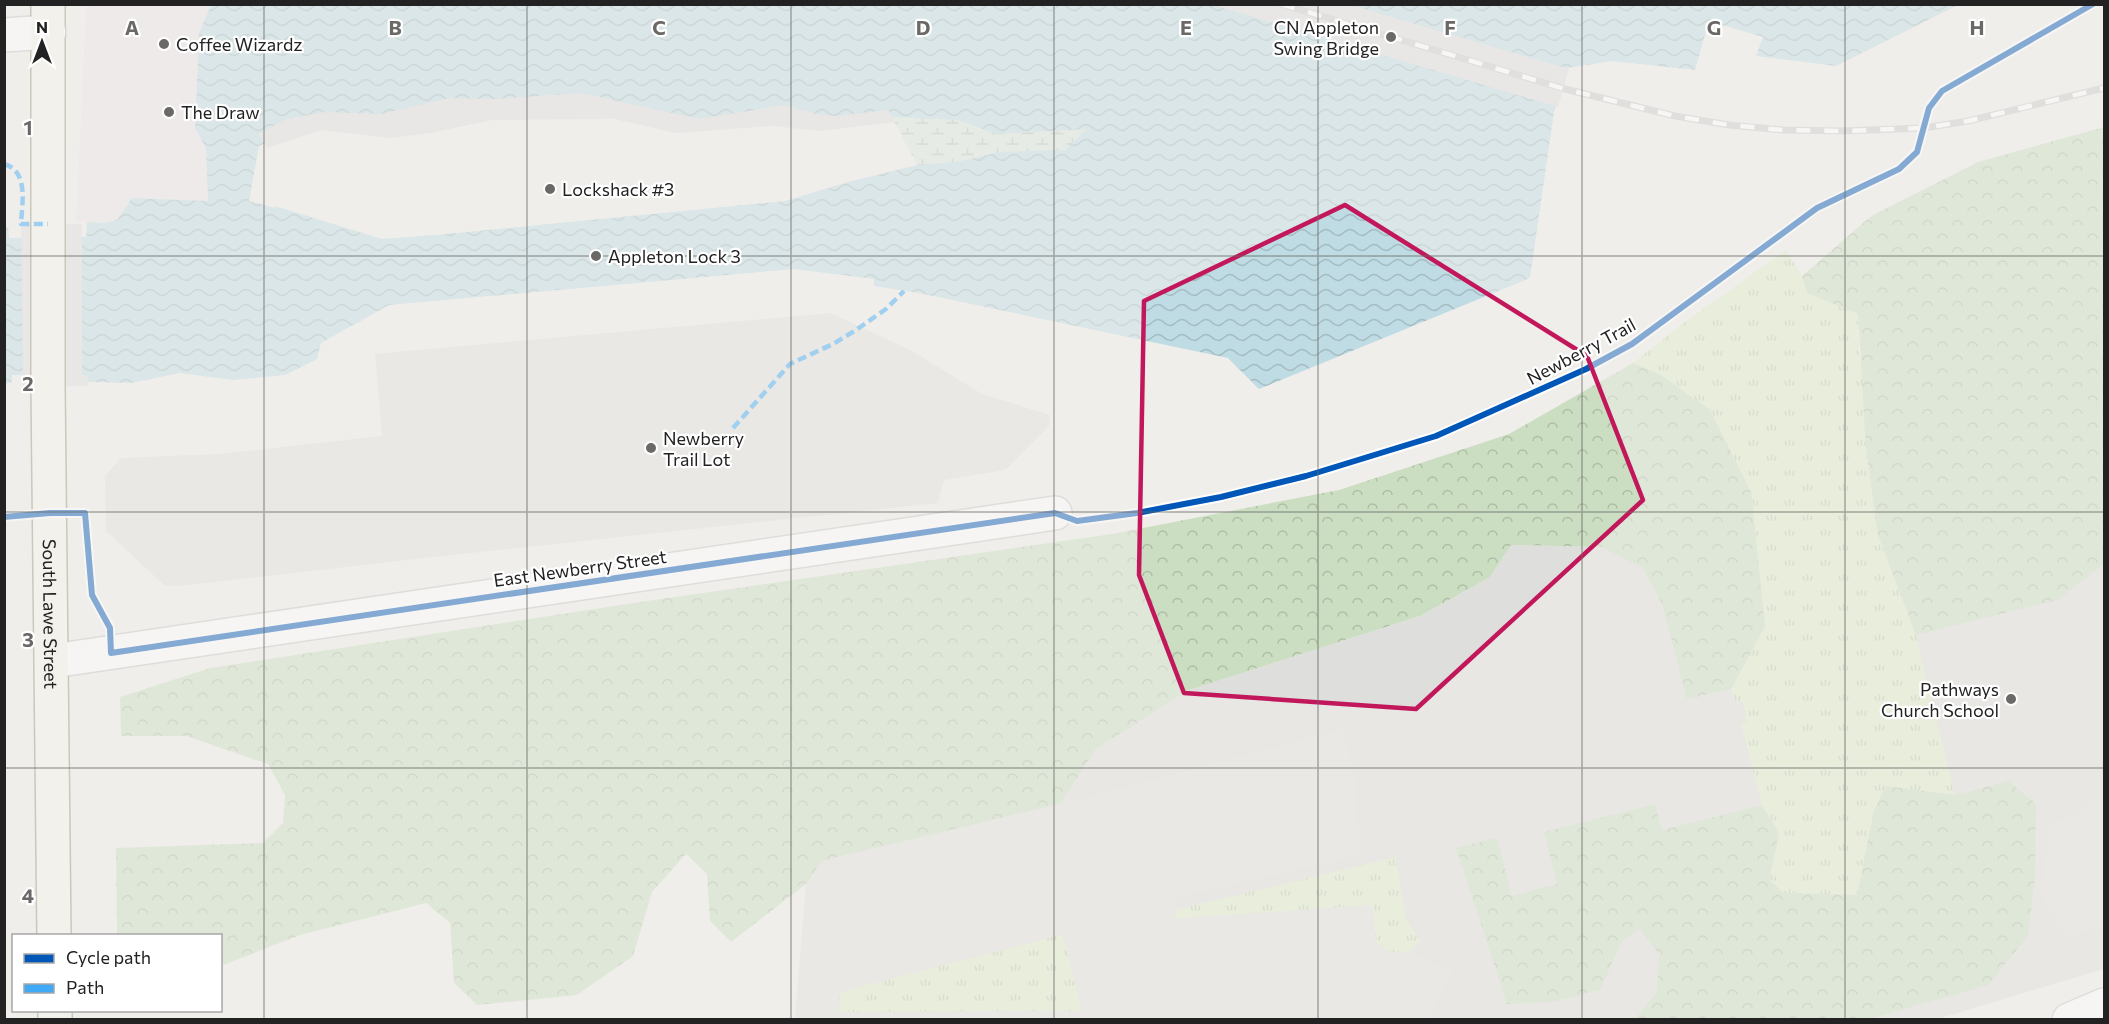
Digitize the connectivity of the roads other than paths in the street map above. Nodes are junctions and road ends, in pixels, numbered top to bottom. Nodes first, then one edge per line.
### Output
1 (48, 18) edge
2 (4, 34) edge
3 (1054, 513) dead end
4 (52, 661) junction
5 (54, 934) edge
6 (2104, 1005) edge
7 (2069, 1020) edge

1 - 2 street
1 - 4 main road, South Lawe Street
3 - 4 street, East Newberry Street
4 - 5 main road, South Lawe Street
6 - 7 street

